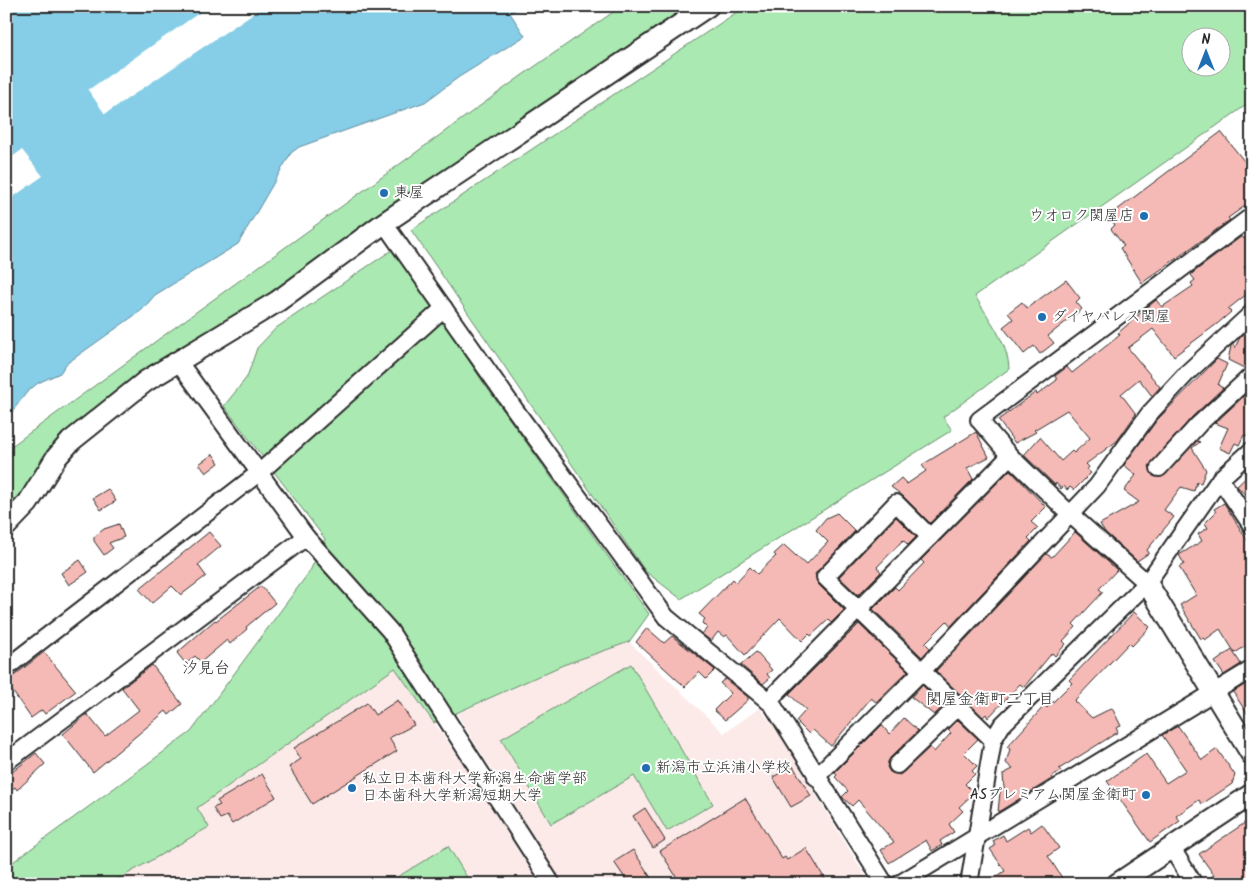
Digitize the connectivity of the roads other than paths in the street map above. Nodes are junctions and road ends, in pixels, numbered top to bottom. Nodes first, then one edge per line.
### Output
1 (708, 6) edge
2 (1252, 216) edge
3 (384, 223) junction
4 (444, 308) junction
5 (1252, 313) edge
6 (178, 361) junction
7 (1252, 375) edge
8 (1252, 450) edge
9 (1010, 456) junction
10 (1159, 468) dead end
11 (260, 472) junction
12 (1220, 479) junction
13 (1071, 514) junction
14 (6, 526) edge
15 (1252, 526) edge
16 (306, 537) junction
17 (930, 537) junction
18 (1147, 583) junction
19 (857, 610) junction
20 (6, 668) edge
21 (1252, 669) edge
22 (921, 672) junction
23 (1215, 693) junction
24 (768, 701) junction
25 (958, 706) junction
26 (993, 740) junction
27 (1252, 756) edge
28 (6, 762) edge
29 (897, 765) dead end
30 (816, 777) junction
31 (1252, 794) edge
32 (978, 835) junction
33 (1171, 847) junction
34 (552, 884) edge
35 (884, 884) edge
36 (899, 884) edge
37 (968, 884) edge
38 (1117, 884) edge
39 (1194, 884) edge

1 - 3 street
2 - 9 street
3 - 4 street
3 - 6 street
4 - 11 street
4 - 24 street
5 - 13 street
6 - 11 street
6 - 14 street
7 - 10 street
8 - 12 street
9 - 13 street
9 - 17 street
11 - 16 street
11 - 20 street
12 - 15 street
12 - 18 street
13 - 18 street
13 - 22 street
16 - 28 street
16 - 34 street
17 - 19 street
17 - 19 street
18 - 23 street
18 - 26 street
19 - 22 street
19 - 24 street
21 - 23 street
22 - 25 street
22 - 30 street
23 - 27 street
23 - 32 street
24 - 30 street
25 - 26 street
25 - 29 street
26 - 32 street
30 - 35 street
31 - 33 street
32 - 36 street
32 - 37 street
33 - 38 street
33 - 39 street

